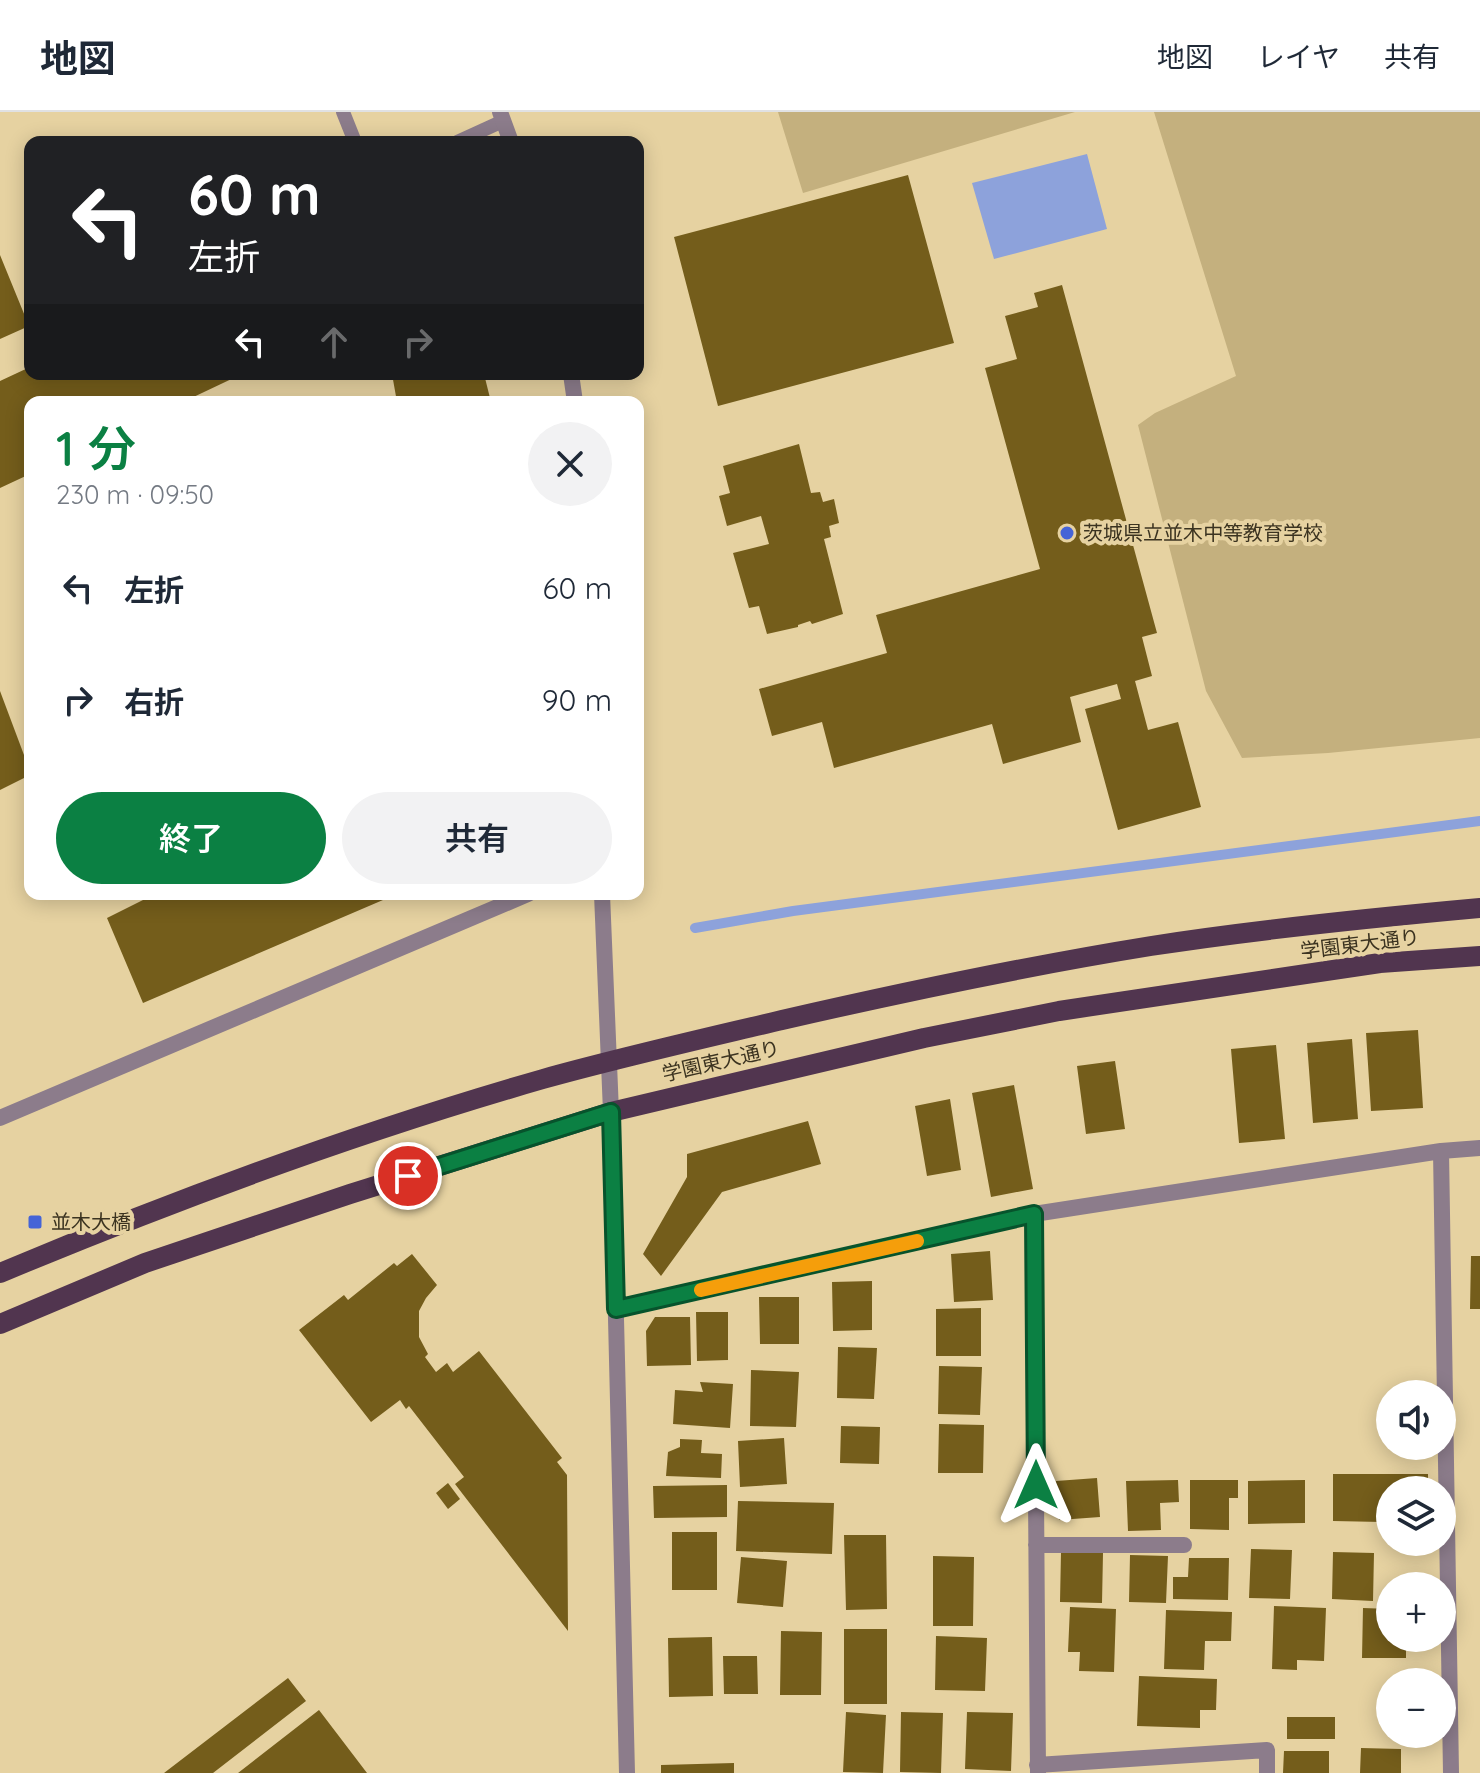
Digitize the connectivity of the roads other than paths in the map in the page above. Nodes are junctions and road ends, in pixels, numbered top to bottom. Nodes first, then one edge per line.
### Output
1 (343, 112) edge
2 (501, 116) edge
3 (353, 136) edge
4 (467, 136) edge
5 (509, 136) edge
6 (514, 900) edge
7 (602, 900) edge
8 (1480, 908) edge
9 (1480, 956) edge
10 (608, 1061) junction
11 (611, 1112) junction
12 (0, 1118) edge
13 (1480, 1148) edge
14 (1441, 1151) junction
15 (1034, 1214) junction
16 (0, 1273) edge
17 (616, 1309) junction
18 (0, 1324) edge
19 (1036, 1545) junction
20 (1184, 1545) dead end
21 (1037, 1769) edge
22 (627, 1773) edge
23 (1267, 1773) edge
24 (1451, 1773) edge

1 - 3 lane
2 - 4 lane
2 - 5 street
6 - 12 street
7 - 10 street
8 - 10 main road, 学園東大通り
9 - 11 main road, 学園東大通り
10 - 11 street
10 - 16 main road, 学園東大通り
11 - 17 street
11 - 18 main road, 学園東大通り
13 - 14 street
14 - 15 street
14 - 24 street
15 - 17 street
15 - 19 street
17 - 22 street
19 - 20 street
19 - 21 street
21 - 23 street

